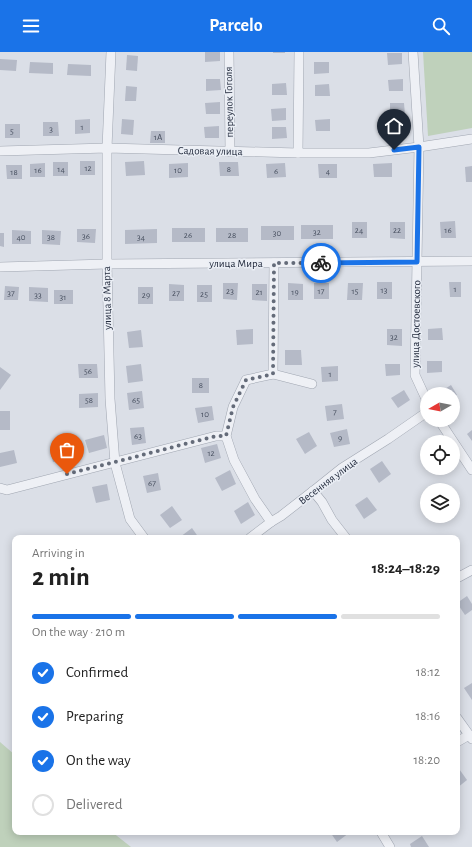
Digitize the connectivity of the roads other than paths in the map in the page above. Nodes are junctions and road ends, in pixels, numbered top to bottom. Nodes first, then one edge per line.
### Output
1 (111, 52) edge
2 (229, 52) edge
3 (299, 52) edge
4 (413, 52) edge
5 (472, 139) edge
6 (419, 147) junction
7 (107, 148) junction
8 (0, 151) edge
9 (230, 152) junction
10 (298, 153) junction
11 (472, 261) edge
12 (417, 262) junction
13 (274, 263) junction
14 (106, 264) junction
15 (0, 267) edge
16 (273, 374) junction
17 (312, 384) dead end
18 (420, 387) edge
19 (420, 417) edge
20 (444, 427) edge
21 (226, 436) junction
22 (115, 462) junction
23 (471, 467) edge
24 (0, 488) edge
25 (313, 491) junction
26 (271, 522) junction
27 (142, 535) edge
28 (254, 535) edge
29 (344, 535) edge
30 (472, 570) edge
31 (460, 576) edge
32 (460, 722) edge
33 (470, 737) edge
34 (460, 741) edge
35 (383, 835) edge
36 (390, 847) edge

1 - 7 street, улица 8 Марта
2 - 9 street, переулок Гоголя
3 - 10 street
4 - 6 street, улица Достоевского
5 - 6 street, Садовая улица
6 - 10 street, Садовая улица
6 - 12 street, улица Достоевского
7 - 8 street, Садовая улица
7 - 9 street, Садовая улица
7 - 14 street, улица 8 Марта
9 - 10 street, Садовая улица
11 - 12 street, улица Мира
12 - 13 street, улица Мира
12 - 18 street, улица Достоевского
13 - 14 street, улица Мира
13 - 16 street
14 - 15 street, улица Мира
14 - 22 street, улица 8 Марта
16 - 17 street
16 - 21 street
19 - 25 street, Весенняя улица
20 - 23 street
21 - 22 street
21 - 26 street
22 - 24 street
22 - 27 street, улица 8 Марта
25 - 26 street, Весенняя улица
25 - 29 street
26 - 28 street, Весенняя улица
30 - 31 street
32 - 33 street
33 - 34 street
35 - 36 street

